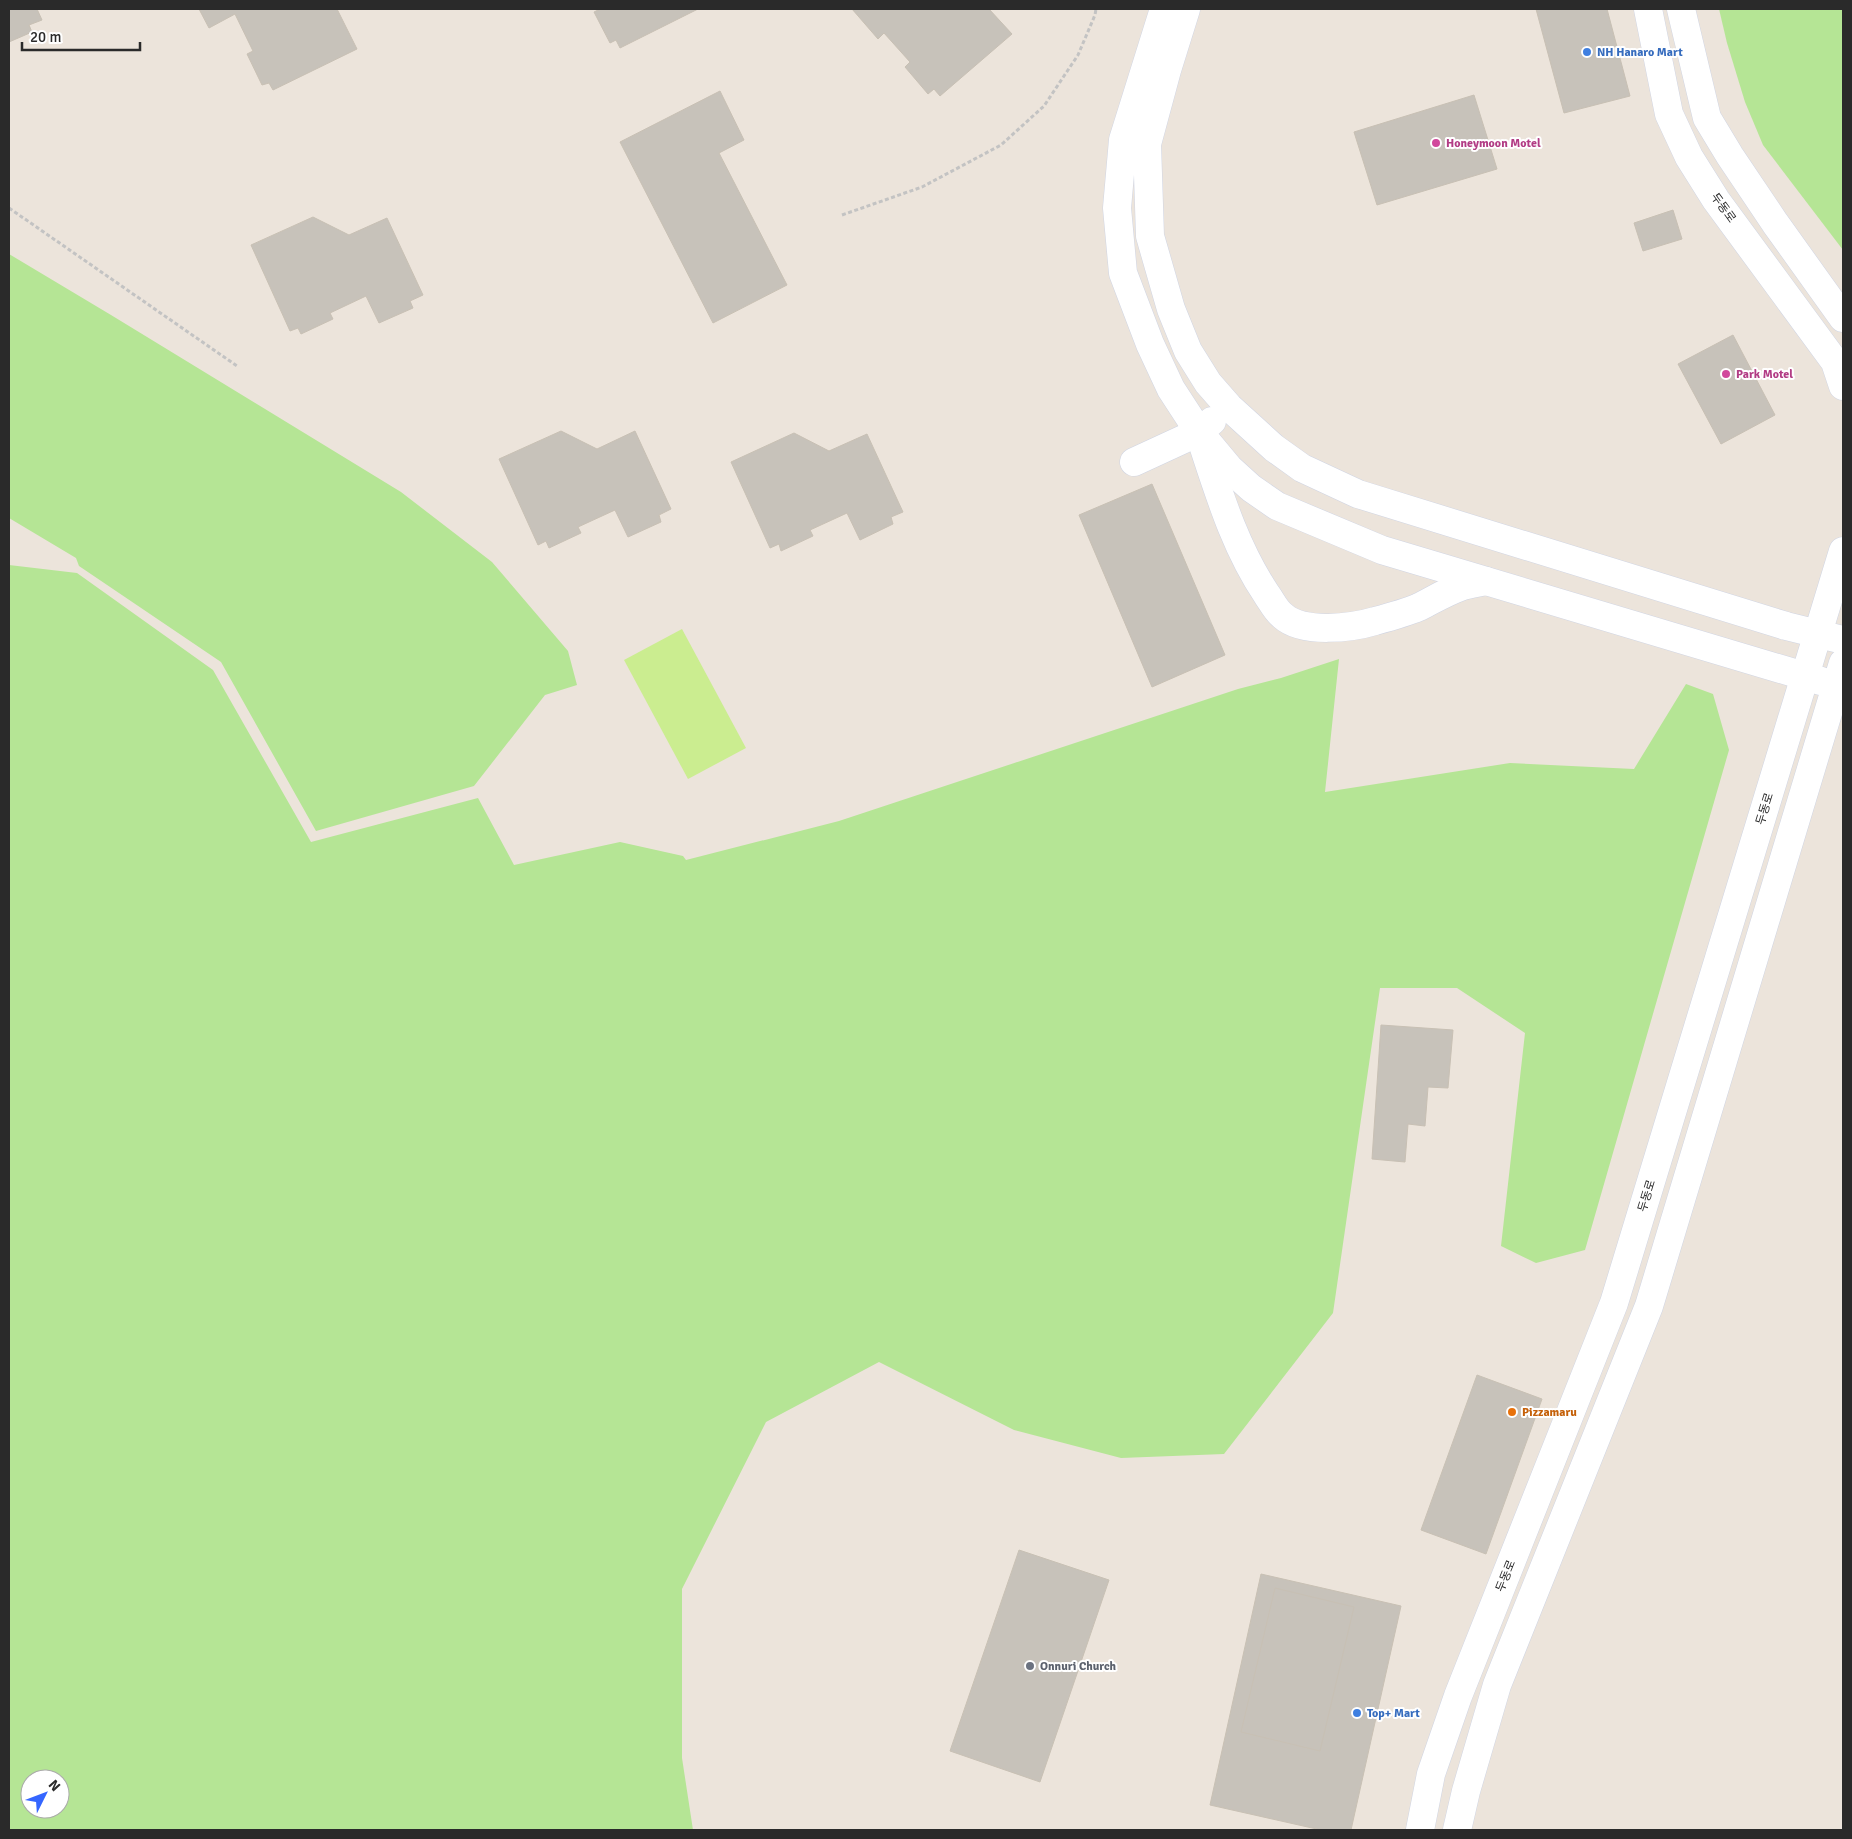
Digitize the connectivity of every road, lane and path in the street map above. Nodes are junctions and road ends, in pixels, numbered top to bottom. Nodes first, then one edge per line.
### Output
1 (1096, 9) edge
2 (1164, 9) edge
3 (1186, 9) edge
4 (1648, 9) edge
5 (1681, 9) edge
6 (9, 208) edge
7 (842, 214) dead end
8 (1843, 318) edge
9 (237, 366) dead end
10 (1843, 386) edge
11 (1229, 407) junction
12 (1199, 432) junction
13 (1134, 462) dead end
14 (1843, 552) edge
15 (1486, 581) junction
16 (1831, 637) edge
17 (1840, 674) edge
18 (1805, 677) junction
19 (1420, 1830) edge
20 (1458, 1830) edge

1 - 7 path
2 - 12 street
3 - 11 street
4 - 10 street, 두동로
5 - 8 street
6 - 9 path
11 - 12 street
11 - 16 street
12 - 13 street
12 - 15 street
12 - 15 street
14 - 16 street, 두동로
15 - 18 street
16 - 18 street, 두동로
17 - 18 street
17 - 20 street
18 - 19 street, 두동로

